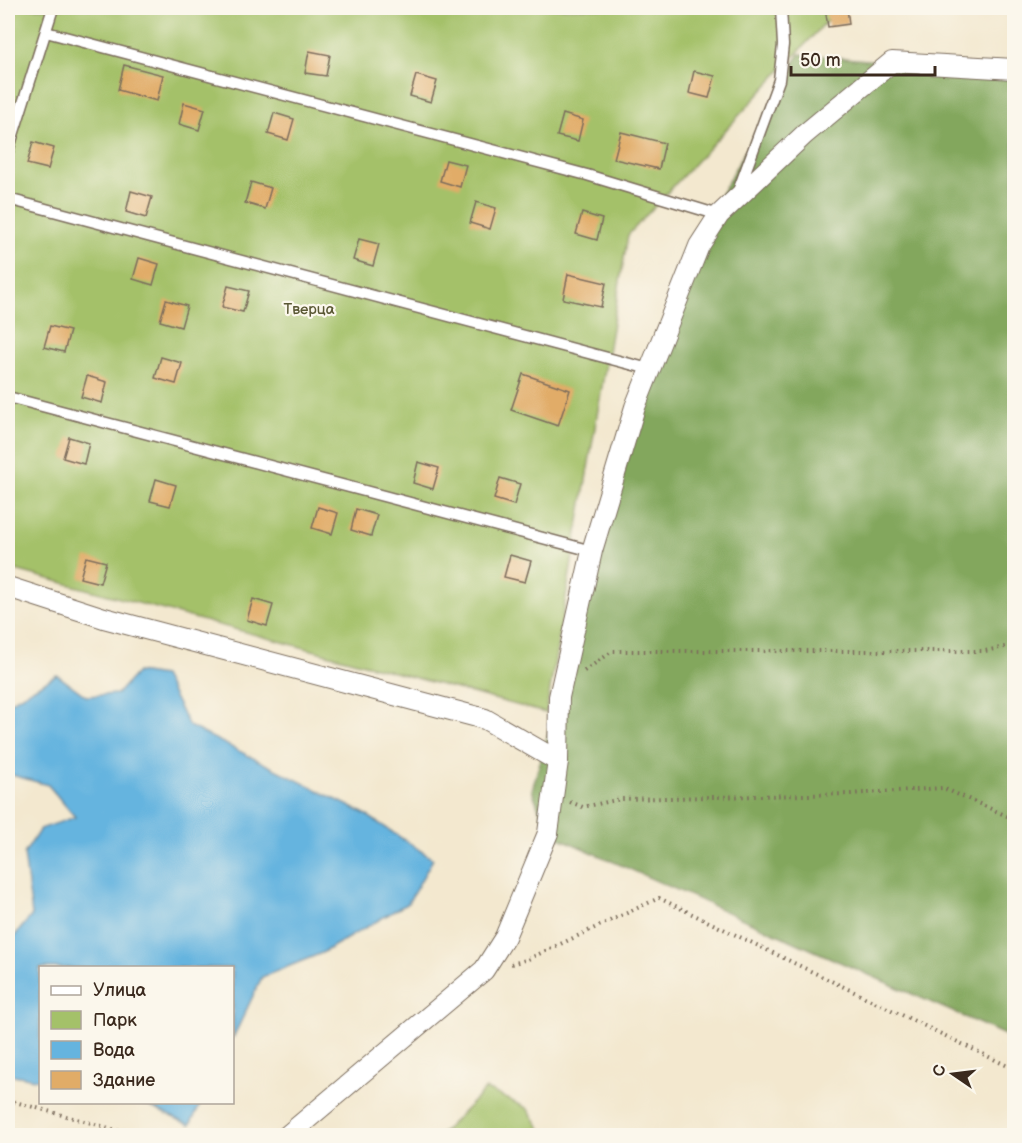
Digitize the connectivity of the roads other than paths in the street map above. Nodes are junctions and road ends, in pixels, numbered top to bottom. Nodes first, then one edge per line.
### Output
1 (53, 8) edge
2 (781, 8) edge
3 (46, 32) junction
4 (1014, 69) edge
5 (8, 151) edge
6 (8, 199) edge
7 (734, 201) junction
8 (718, 215) junction
9 (649, 369) junction
10 (8, 397) edge
11 (592, 551) junction
12 (8, 587) edge
13 (558, 761) junction
14 (287, 1136) edge

1 - 3 lane
2 - 7 lane
3 - 5 lane
3 - 8 lane
4 - 7 street
6 - 9 lane
7 - 8 street
8 - 9 street
9 - 11 street
10 - 11 lane
11 - 13 street
12 - 13 street
13 - 14 street

